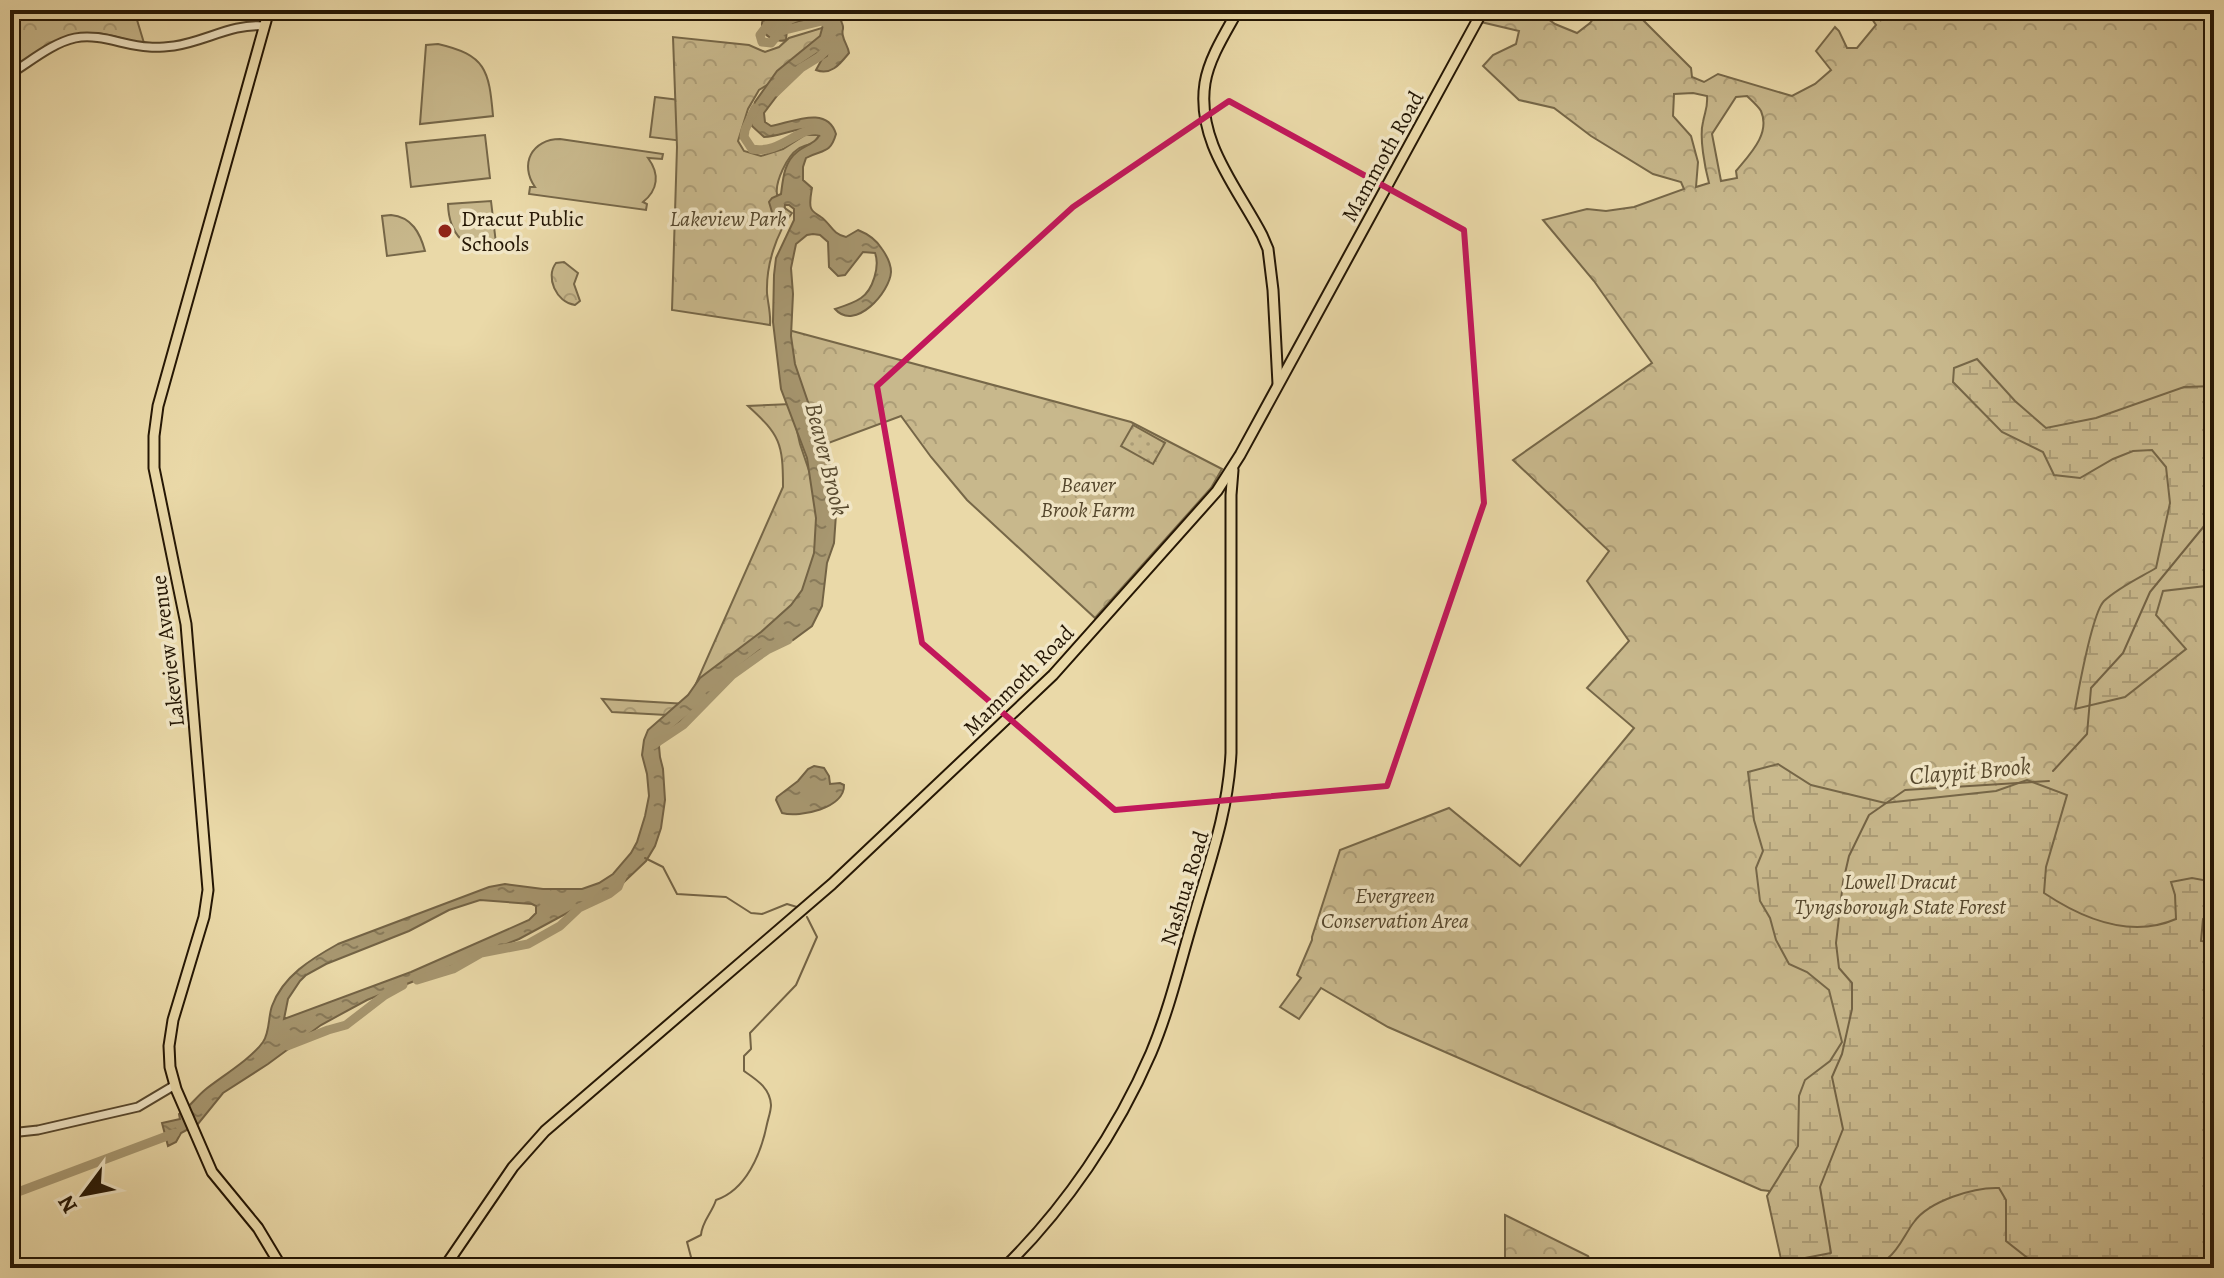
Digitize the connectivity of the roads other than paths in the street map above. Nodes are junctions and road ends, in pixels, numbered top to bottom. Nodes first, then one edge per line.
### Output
1 (269, 10) edge
2 (1238, 10) edge
3 (1483, 10) edge
4 (264, 26) junction
5 (10, 74) edge
6 (1294, 356) junction
7 (1277, 359) junction
8 (1278, 385) junction
9 (1234, 467) junction
10 (175, 1085) junction
11 (10, 1133) edge
12 (282, 1268) edge
13 (444, 1268) edge
14 (1004, 1268) edge

1 - 4 main road, Lakeview Avenue
2 - 7 main road
3 - 6 main road, Mammoth Road
4 - 5 street
4 - 10 main road, Lakeview Avenue
6 - 7 main road
6 - 8 main road, Mammoth Road
7 - 8 main road
8 - 9 main road, Mammoth Road
9 - 13 main road, Mammoth Road
9 - 14 main road, Nashua Road
10 - 11 street
10 - 12 main road, Lakeview Avenue

